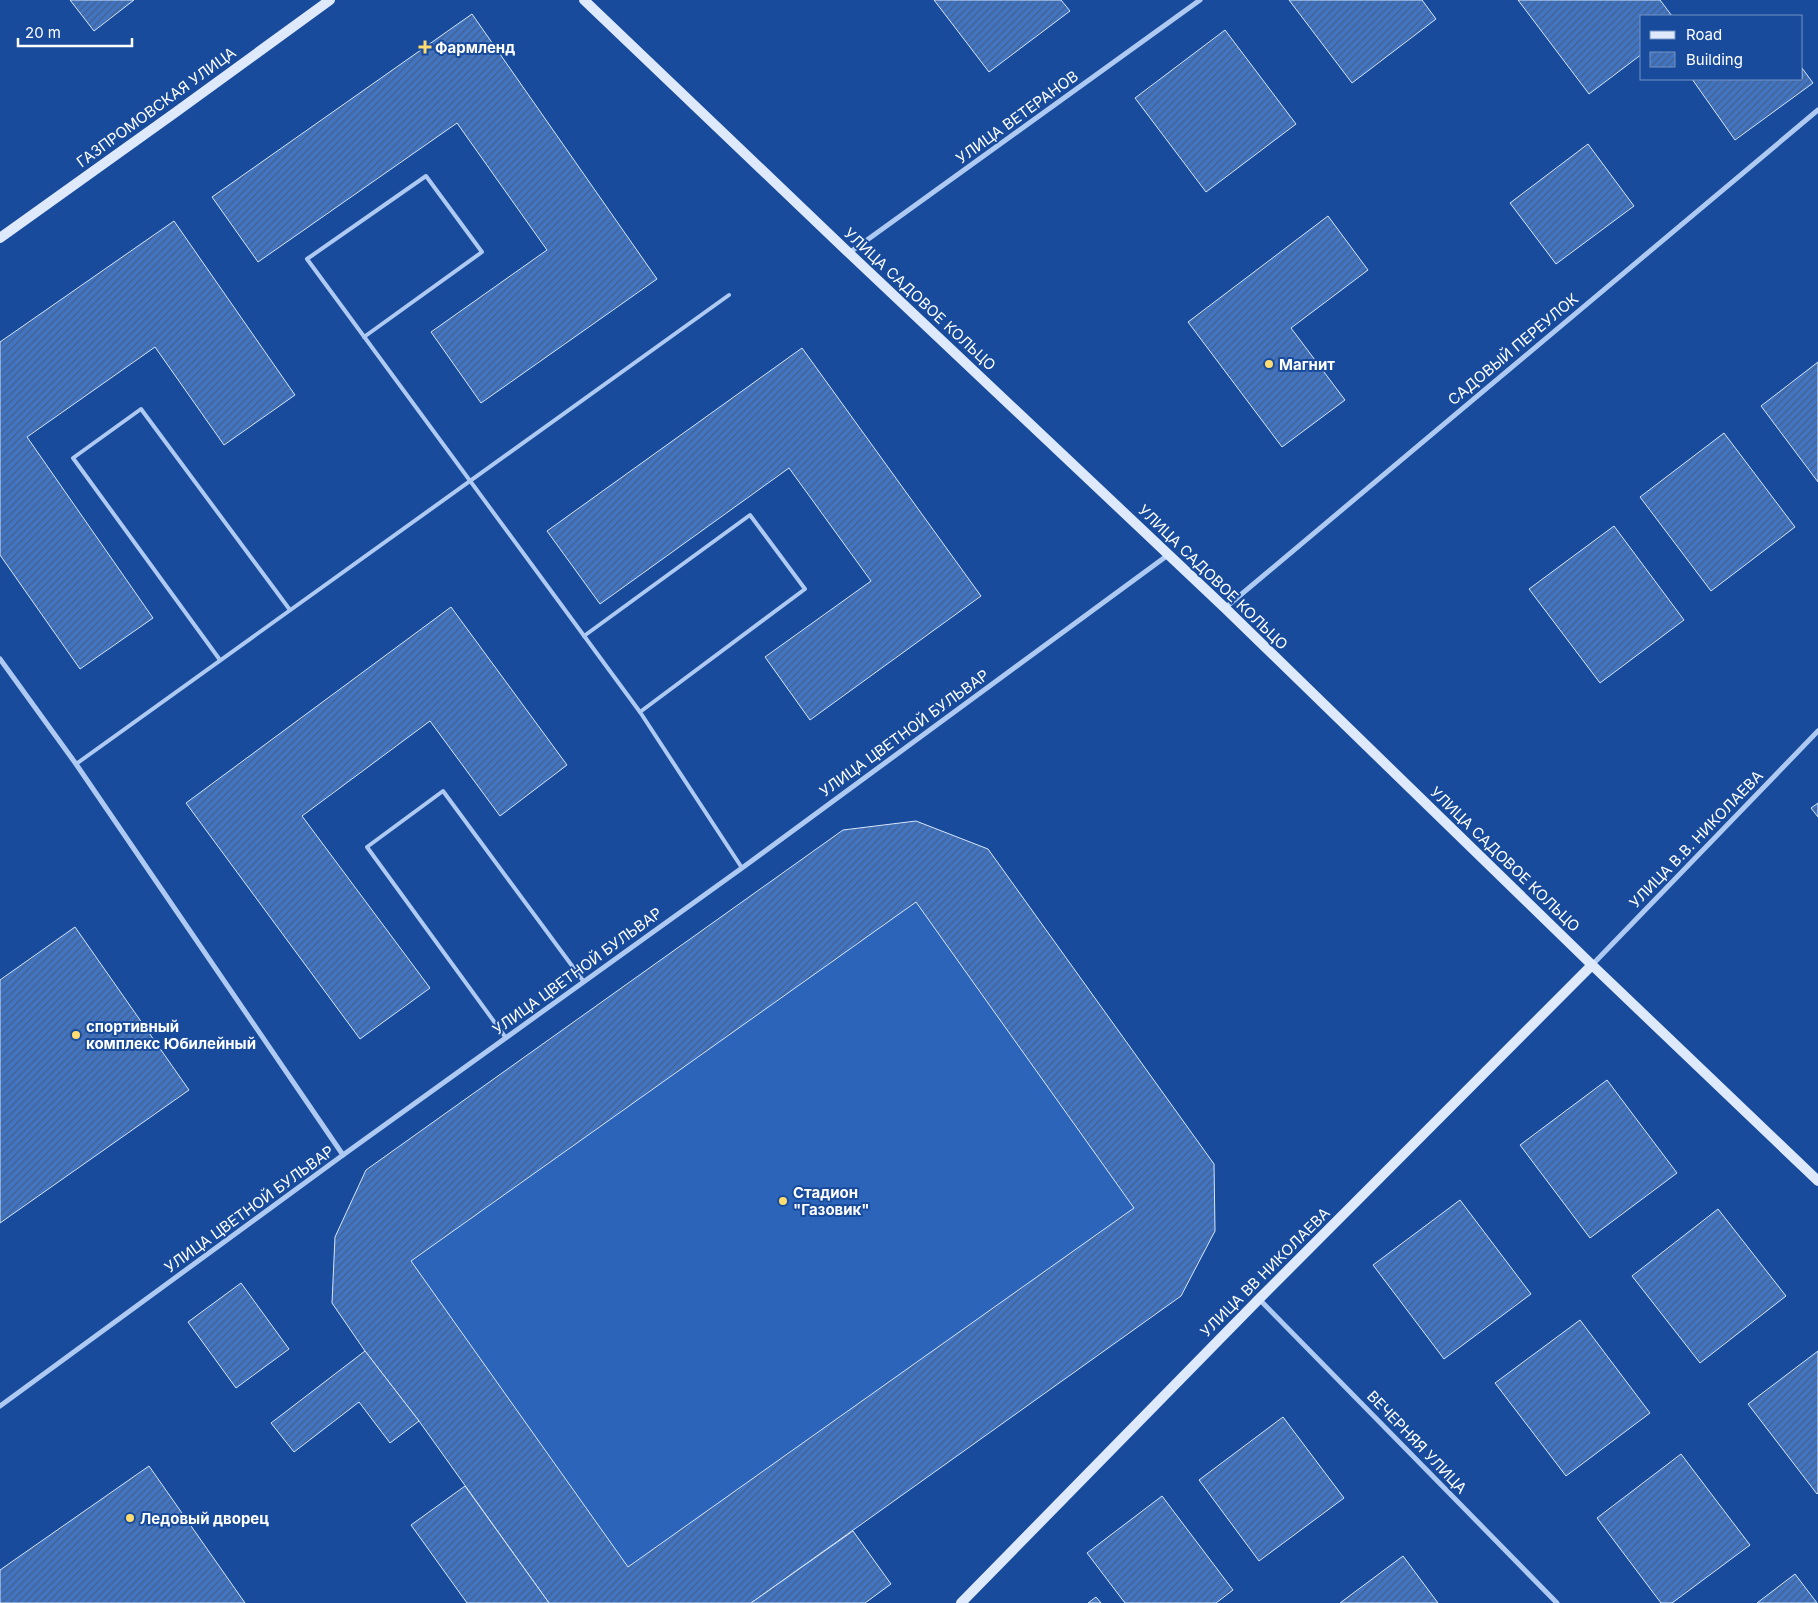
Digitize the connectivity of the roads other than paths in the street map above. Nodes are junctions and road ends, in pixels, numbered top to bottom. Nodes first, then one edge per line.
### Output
1 (330, 0) edge
2 (584, 0) edge
3 (1200, 0) edge
4 (1818, 110) edge
5 (0, 238) edge
6 (849, 253) junction
7 (729, 295) dead end
8 (364, 337) junction
9 (470, 481) junction
10 (1168, 555) junction
11 (1225, 608) junction
12 (290, 610) junction
13 (584, 636) junction
14 (0, 659) edge
15 (220, 660) junction
16 (640, 712) junction
17 (1818, 731) edge
18 (76, 764) junction
19 (742, 868) junction
20 (1592, 965) junction
21 (584, 982) junction
22 (506, 1038) junction
23 (343, 1155) junction
24 (1818, 1181) edge
25 (1259, 1299) junction
26 (0, 1406) edge
27 (961, 1603) edge
28 (1556, 1603) edge

1 - 5 main road, ГАЗПРОМОВСКАЯ УЛИЦА
2 - 6 main road, УЛИЦА САДОВОЕ КОЛЬЦО
3 - 6 street, УЛИЦА ВЕТЕРАНОВ
4 - 11 street, САДОВЫЙ ПЕРЕУЛОК
6 - 10 main road, УЛИЦА САДОВОЕ КОЛЬЦО
7 - 9 lane
8 - 8 lane
8 - 9 lane
9 - 12 lane
9 - 13 lane
10 - 11 main road, УЛИЦА САДОВОЕ КОЛЬЦО
10 - 19 street, УЛИЦА ЦВЕТНОЙ БУЛЬВАР
11 - 20 main road, УЛИЦА САДОВОЕ КОЛЬЦО
12 - 15 lane
12 - 15 lane
13 - 16 lane
13 - 16 lane
14 - 18 street
15 - 18 lane
16 - 19 lane
17 - 20 street, УЛИЦА В.В. НИКОЛАЕВА
18 - 23 street
19 - 21 street, УЛИЦА ЦВЕТНОЙ БУЛЬВАР
20 - 24 main road, УЛИЦА САДОВОЕ КОЛЬЦО
20 - 25 main road, УЛИЦА ВВ НИКОЛАЕВА
21 - 22 street, УЛИЦА ЦВЕТНОЙ БУЛЬВАР
21 - 22 lane
22 - 23 street, УЛИЦА ЦВЕТНОЙ БУЛЬВАР
23 - 26 street, УЛИЦА ЦВЕТНОЙ БУЛЬВАР
25 - 27 main road, УЛИЦА ВВ НИКОЛАЕВА
25 - 28 street, ВЕЧЕРНЯЯ УЛИЦА

